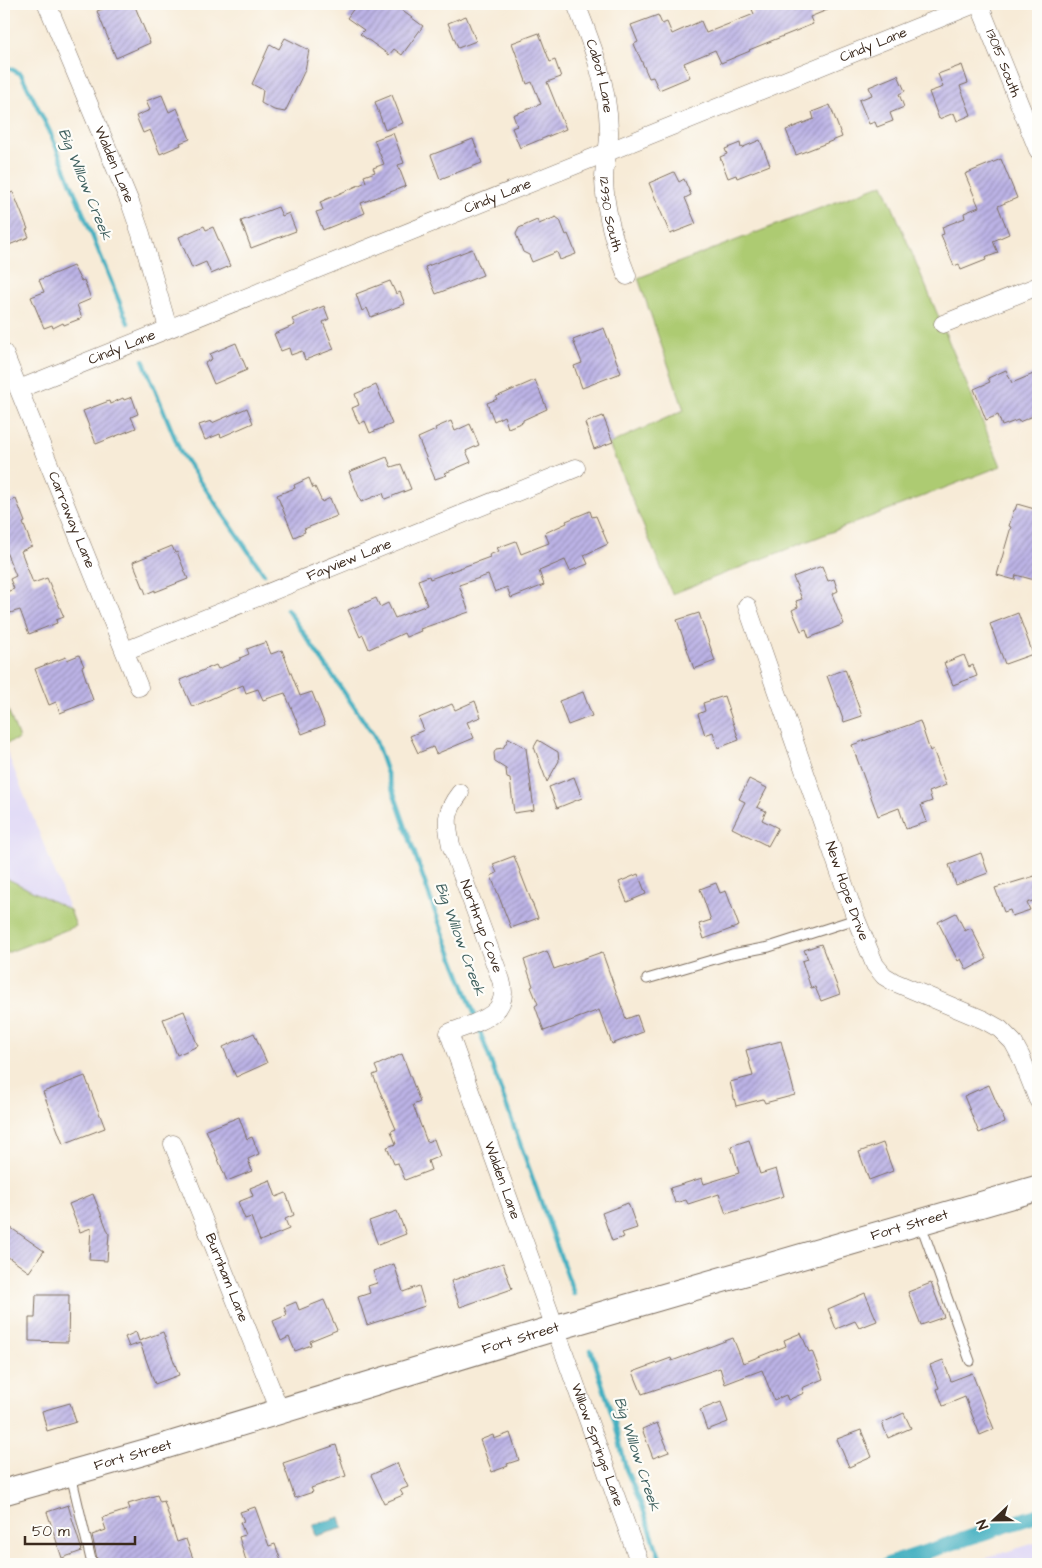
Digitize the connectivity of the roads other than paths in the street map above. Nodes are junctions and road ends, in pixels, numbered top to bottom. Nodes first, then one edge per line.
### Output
1 (47, 4) edge
2 (576, 4) edge
3 (976, 4) edge
4 (980, 4) edge
5 (1038, 150) edge
6 (608, 152) junction
7 (627, 276) dead end
8 (1038, 286) edge
9 (943, 324) dead end
10 (168, 328) junction
11 (4, 354) edge
12 (19, 389) junction
13 (576, 468) dead end
14 (747, 606) dead end
15 (125, 651) junction
16 (140, 688) dead end
17 (460, 793) dead end
18 (856, 919) junction
19 (647, 979) dead end
20 (454, 1031) joint
21 (1038, 1100) edge
22 (172, 1144) dead end
23 (1038, 1188) edge
24 (920, 1223) junction
25 (555, 1328) junction
26 (970, 1361) dead end
27 (280, 1411) junction
28 (70, 1472) junction
29 (4, 1492) edge
30 (92, 1564) edge
31 (640, 1564) edge

1 - 10 street, Walden Lane
2 - 6 street, Cabot Lane
3 - 6 street, Cindy Lane
4 - 5 street, 13015 South
6 - 7 street, 12930 South
6 - 10 street, Cindy Lane
8 - 9 street
10 - 12 street, Cindy Lane
11 - 12 street, Carraway Lane
12 - 15 street, Carraway Lane
13 - 15 street, Fayview Lane
14 - 18 street, New Hope Drive
15 - 16 street, Carraway Lane
17 - 20 street, Northrup Cove
18 - 19 lane
18 - 21 street, New Hope Drive
20 - 25 street, Walden Lane
22 - 27 street, Burnham Lane
23 - 24 street, Fort Street
24 - 25 street, Fort Street
24 - 26 lane
25 - 27 street, Fort Street
25 - 31 street, Willow Springs Lane
27 - 28 street, Fort Street
28 - 29 street, Fort Street
28 - 30 lane

